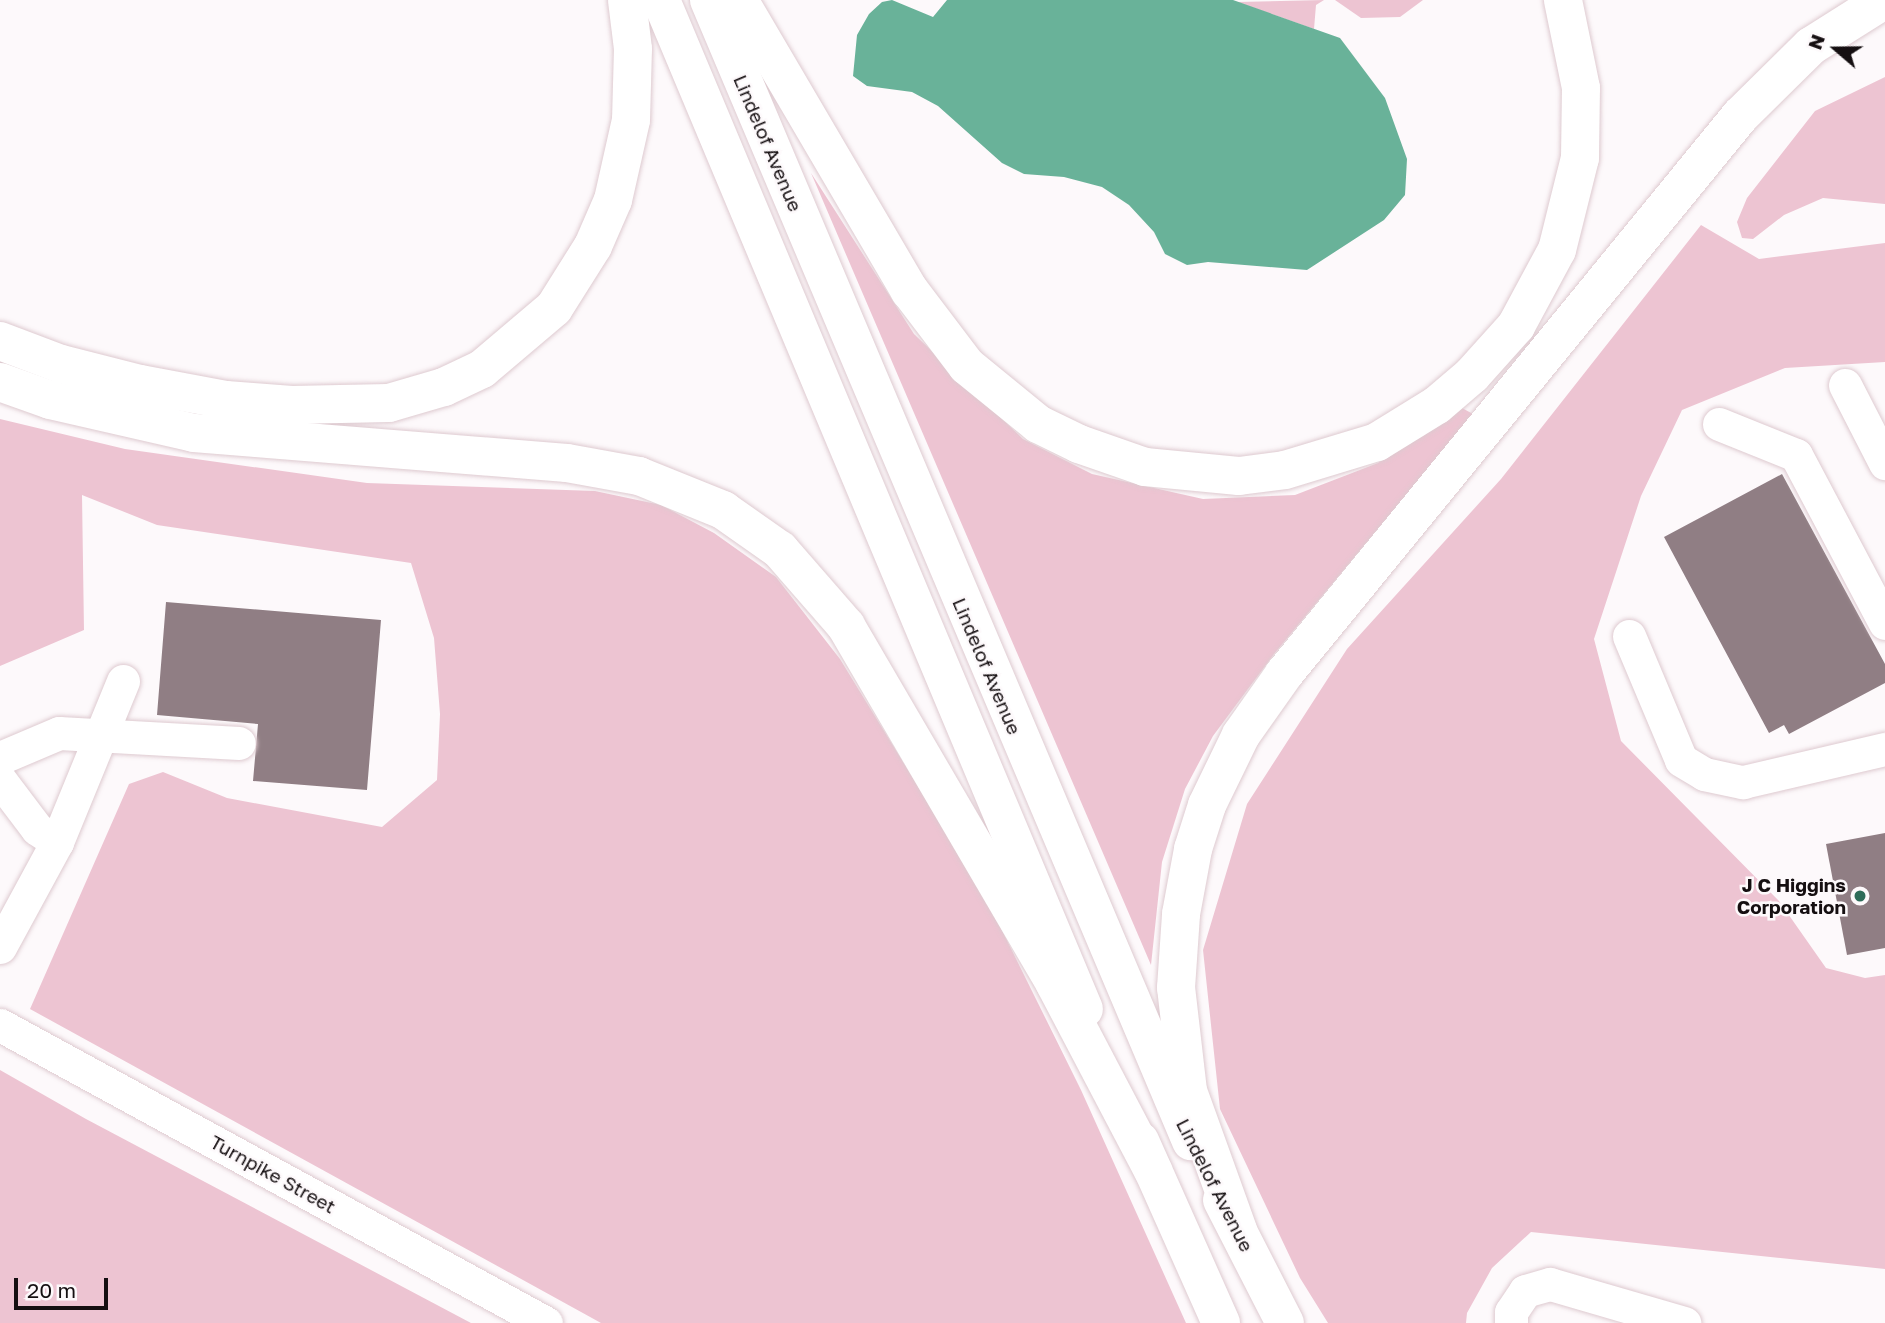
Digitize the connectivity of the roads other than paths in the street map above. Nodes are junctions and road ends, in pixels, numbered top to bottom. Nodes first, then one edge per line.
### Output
1 (626, 0) edge
2 (661, 0) edge
3 (709, 0) edge
4 (739, 0) edge
5 (1563, 0) edge
6 (1884, 0) edge
7 (0, 341) edge
8 (0, 382) edge
9 (1845, 385) dead end
10 (1719, 424) dead end
11 (1885, 463) edge
12 (1885, 623) edge
13 (1629, 636) dead end
14 (123, 681) dead end
15 (102, 734) junction
16 (239, 743) dead end
17 (1885, 749) edge
18 (0, 758) edge
19 (0, 780) edge
20 (57, 842) junction
21 (0, 947) edge
22 (0, 1025) edge
23 (1153, 1171) junction
24 (1238, 1230) junction
25 (547, 1323) edge
26 (1221, 1323) edge
27 (1285, 1323) edge
28 (1511, 1323) edge
29 (1684, 1323) edge

1 - 7 main road
2 - 23 main road
3 - 24 main road, Lindelof Avenue
4 - 5 main road
6 - 24 main road
8 - 23 main road
9 - 11 street
10 - 12 street
13 - 17 street
14 - 15 street
15 - 16 street
15 - 18 street
15 - 20 street
19 - 20 street
20 - 21 street
22 - 25 street, Turnpike Street
23 - 26 main road
24 - 27 main road, Lindelof Avenue
28 - 29 street

